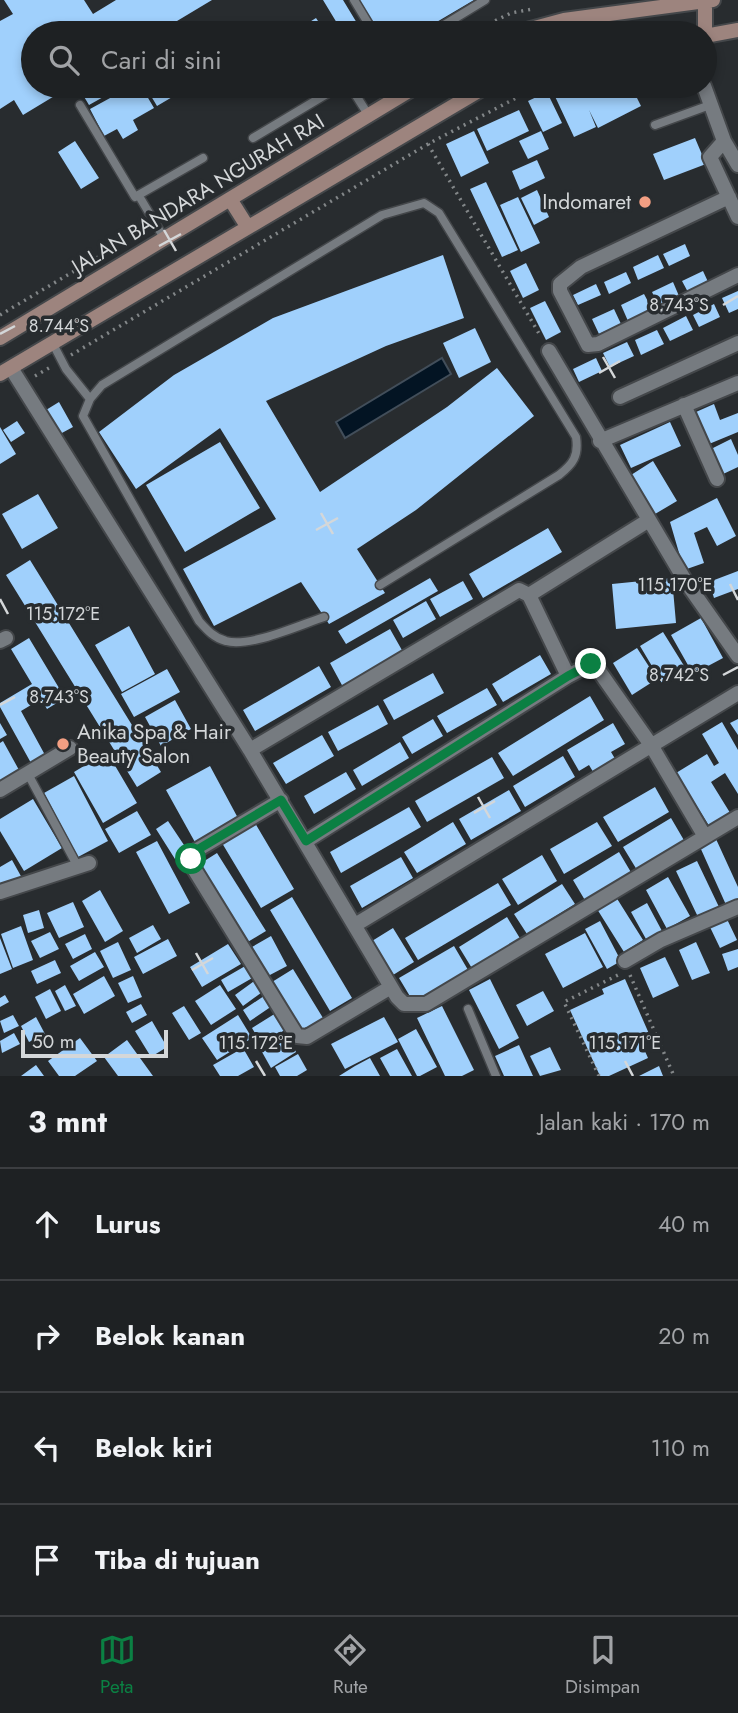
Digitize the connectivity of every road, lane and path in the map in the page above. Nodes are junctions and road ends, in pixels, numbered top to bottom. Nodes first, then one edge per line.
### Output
1 (354, 0) edge
2 (485, 0) edge
3 (709, 1) edge
4 (367, 21) edge
5 (451, 21) edge
6 (560, 21) edge
7 (707, 21) edge
8 (738, 30) edge
9 (717, 34) edge
10 (320, 98) edge
11 (358, 98) edge
12 (398, 98) edge
13 (465, 98) edge
14 (516, 98) edge
15 (708, 98) edge
16 (80, 105) dead end
17 (710, 105) junction
18 (369, 116) junction
19 (416, 125) junction
20 (655, 125) dead end
21 (253, 138) dead end
22 (724, 141) junction
23 (428, 144) junction
24 (203, 158) dead end
25 (737, 160) edge
26 (139, 196) junction
27 (729, 197) junction
28 (230, 199) junction
29 (738, 217) edge
30 (247, 226) junction
31 (164, 239) junction
32 (738, 275) edge
33 (0, 338) edge
34 (52, 342) junction
35 (738, 343) edge
36 (549, 351) joint
37 (62, 360) junction
38 (6, 371) edge
39 (738, 383) edge
40 (21, 385) junction
41 (620, 397) dead end
42 (89, 399) junction
43 (684, 405) junction
44 (600, 441) junction
45 (718, 480) dead end
46 (649, 520) junction
47 (380, 585) dead end
48 (530, 595) junction
49 (324, 617) dead end
50 (738, 656) edge
51 (568, 676) junction
52 (738, 693) edge
53 (650, 745) junction
54 (70, 748) dead end
55 (250, 750) junction
56 (28, 774) junction
57 (0, 790) edge
58 (281, 800) junction
59 (738, 817) edge
60 (704, 835) junction
61 (306, 841) junction
62 (83, 865) joint
63 (0, 891) edge
64 (738, 907) edge
65 (355, 925) junction
66 (625, 961) junction
67 (391, 987) junction
68 (468, 1009) dead end
69 (496, 1076) edge
70 (598, 1076) edge
71 (674, 1076) edge

1 - 4 lane
2 - 5 lane
3 - 6 street
3 - 7 street
8 - 9 street
10 - 21 lane
11 - 18 lane
12 - 18 street, JALAN BANDARA NGURAH RAI
13 - 19 street
14 - 23 path
15 - 17 street
16 - 26 lane
17 - 20 lane
17 - 22 street
18 - 28 street, JALAN BANDARA NGURAH RAI
19 - 23 path
19 - 30 street
22 - 25 street
22 - 27 street
23 - 36 path
23 - 37 path
24 - 26 lane
26 - 31 lane
27 - 29 street
27 - 32 street
28 - 30 street
28 - 31 street, JALAN BANDARA NGURAH RAI
30 - 34 street
31 - 33 street, JALAN BANDARA NGURAH RAI
34 - 37 lane
34 - 38 street
35 - 41 street
36 - 44 street
37 - 40 path
37 - 42 lane
38 - 40 street
39 - 43 street
40 - 55 street
42 - 47 lane
42 - 49 lane
43 - 44 street
43 - 45 street
44 - 46 street
46 - 48 street
46 - 50 street
48 - 51 street
48 - 55 street
51 - 53 street
51 - 61 street
52 - 53 street
53 - 60 street
53 - 65 street
54 - 56 street
55 - 58 street
56 - 57 street
56 - 62 lane
58 - 61 street
58 - 67 street
59 - 60 street
60 - 67 street
61 - 65 street
62 - 63 street
64 - 66 street
65 - 67 street
66 - 70 path
66 - 71 path
68 - 69 lane

